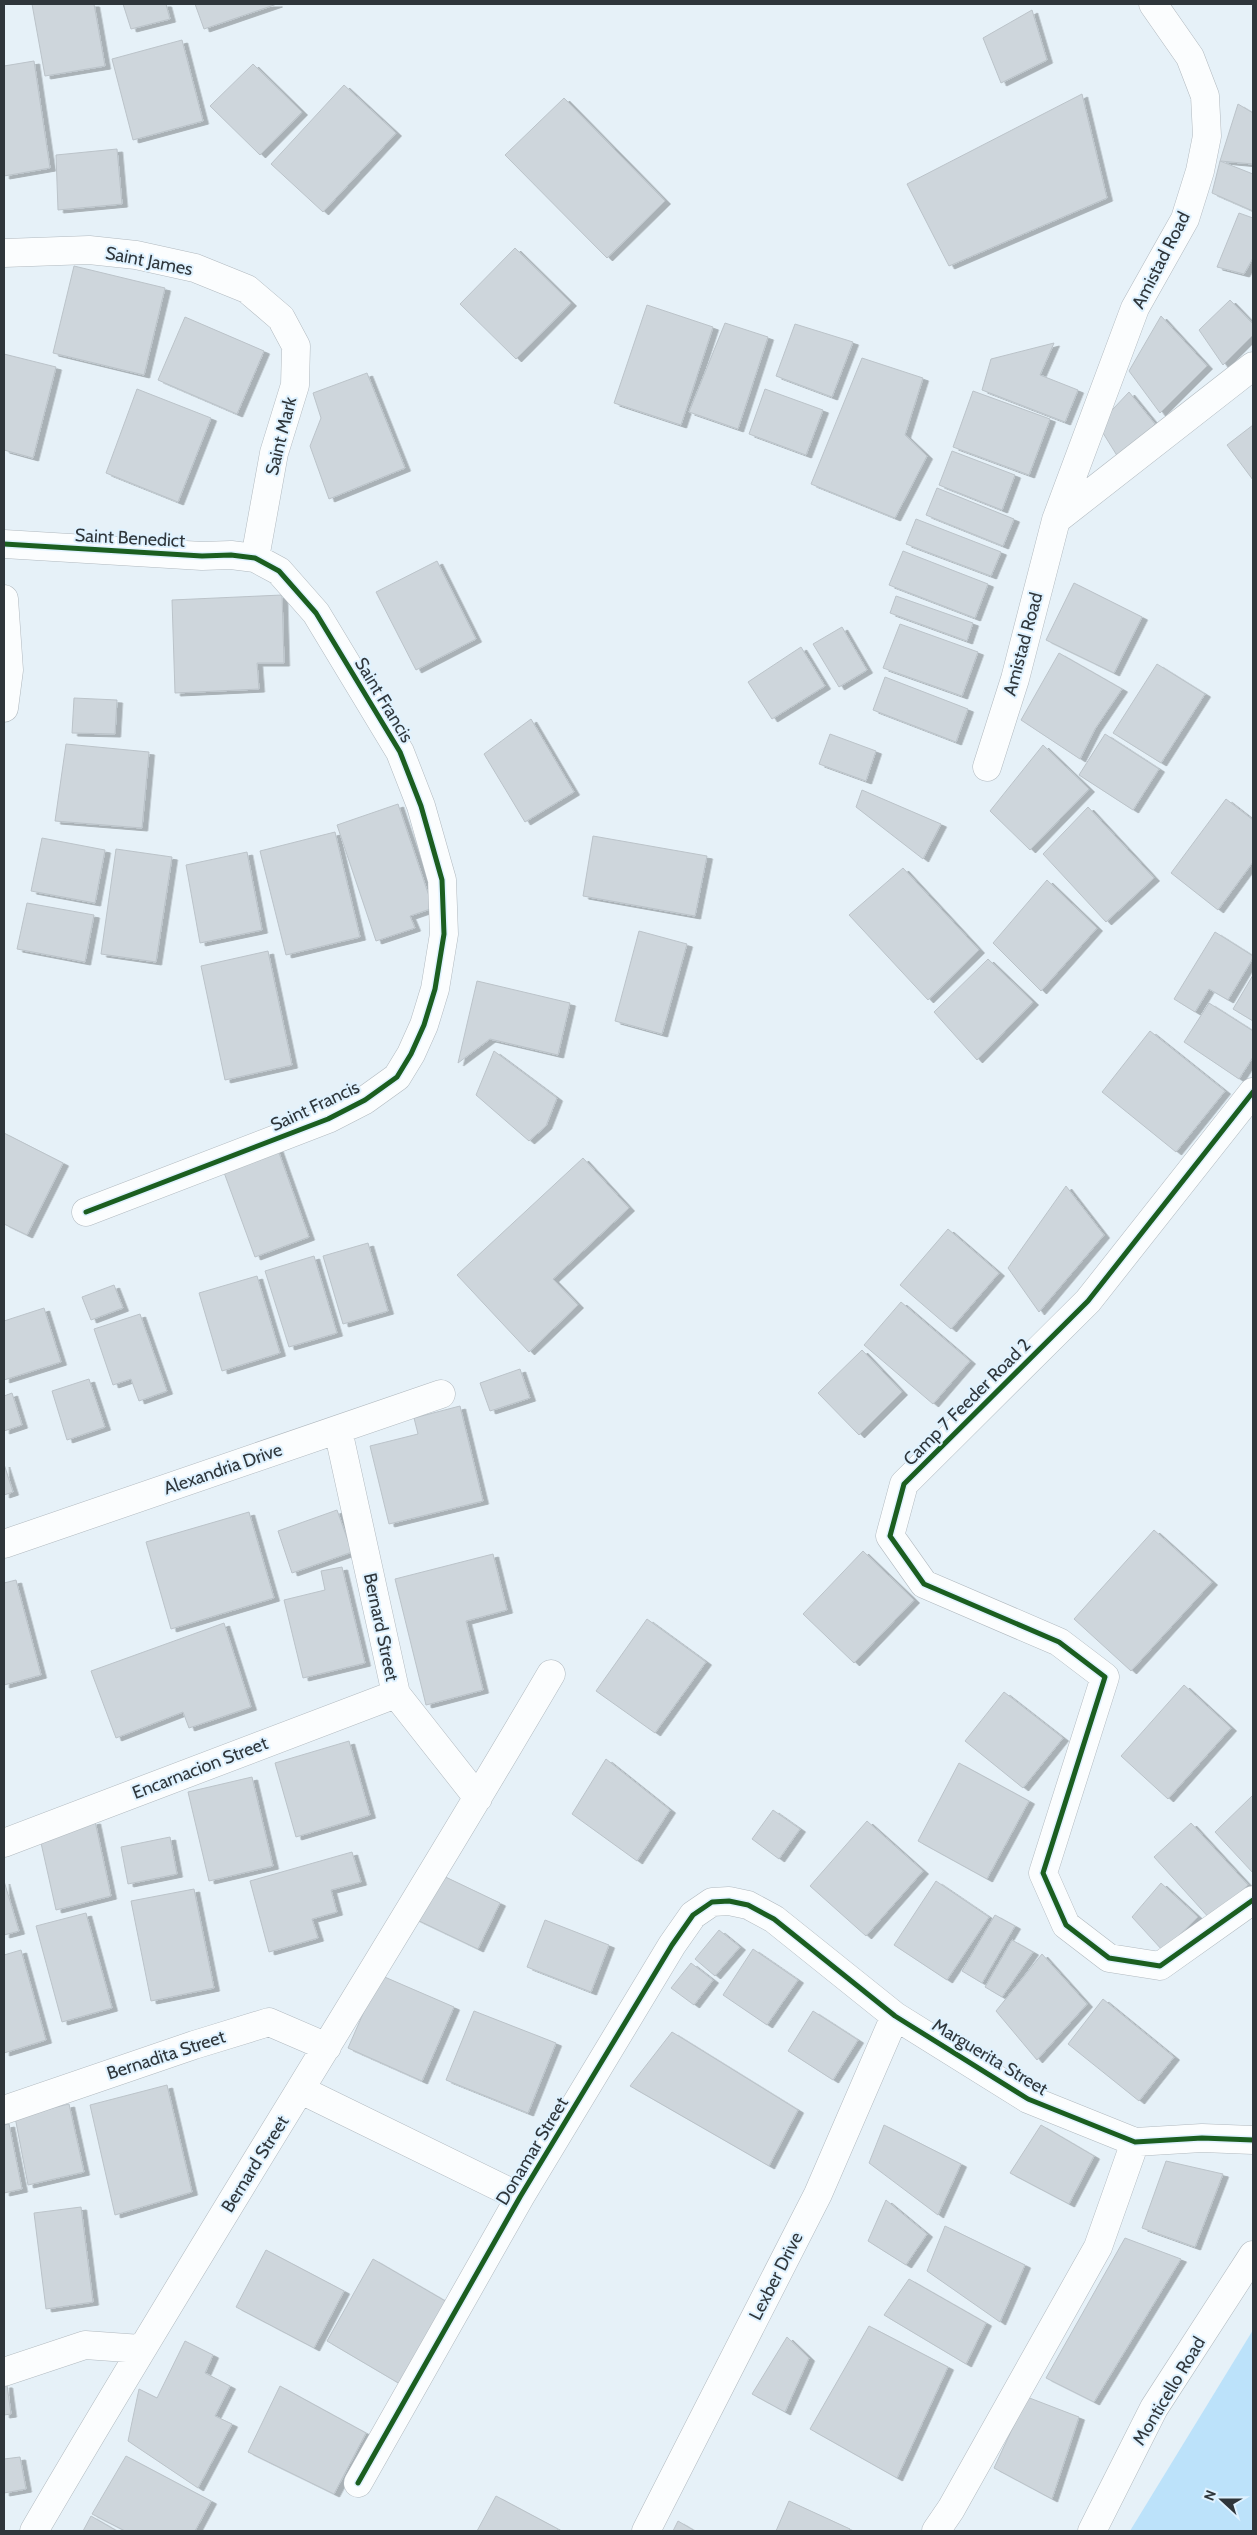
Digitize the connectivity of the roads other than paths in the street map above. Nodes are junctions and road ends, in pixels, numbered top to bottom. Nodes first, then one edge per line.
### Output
1 (1153, 4) edge
2 (4, 253) edge
3 (281, 318) joint
4 (1253, 366) edge
5 (1056, 520) junction
6 (4, 544) edge
7 (256, 558) junction
8 (4, 599) edge
9 (4, 708) edge
10 (988, 767) dead end
11 (1253, 1092) edge
12 (86, 1212) dead end
13 (441, 1394) dead end
14 (338, 1430) junction
15 (4, 1544) edge
16 (551, 1674) dead end
17 (396, 1694) junction
18 (478, 1798) junction
19 (4, 1843) edge
20 (1253, 1900) edge
21 (774, 1919) joint
22 (895, 2016) junction
23 (327, 2047) junction
24 (301, 2090) junction
25 (4, 2110) edge
26 (1253, 2140) edge
27 (1135, 2142) junction
28 (520, 2197) junction
29 (1253, 2255) edge
30 (141, 2348) junction
31 (4, 2372) edge
32 (358, 2483) dead end
33 (34, 2531) edge
34 (646, 2531) edge
35 (936, 2531) edge
36 (1092, 2531) edge

1 - 5 street, Amistad Road
2 - 3 street, Saint James
3 - 7 street, Saint Mark
4 - 5 street
5 - 10 street, Amistad Road
6 - 7 street, Saint Benedict
7 - 12 street, Saint Francis
8 - 9 street
11 - 20 street, Camp 7 Feeder Road 2
13 - 14 street, Alexandria Drive
14 - 15 street, Alexandria Drive
14 - 17 street, Bernard Street
16 - 18 street, Bernard Street
17 - 18 street, Bernard Street
17 - 19 street, Encarnacion Street
18 - 23 street, Bernard Street
21 - 22 street, Marguerita Street
21 - 28 street, Donamar Street
22 - 27 street, Marguerita Street
22 - 34 street, Lexber Drive
23 - 24 street, Bernard Street
23 - 25 street, Bernadita Street
24 - 28 street
24 - 30 street, Bernard Street
26 - 27 street, Marguerita Street
27 - 35 street
28 - 32 street, Donamar Street
29 - 36 street, Monticello Road
30 - 31 street
30 - 33 street, Bernard Street

